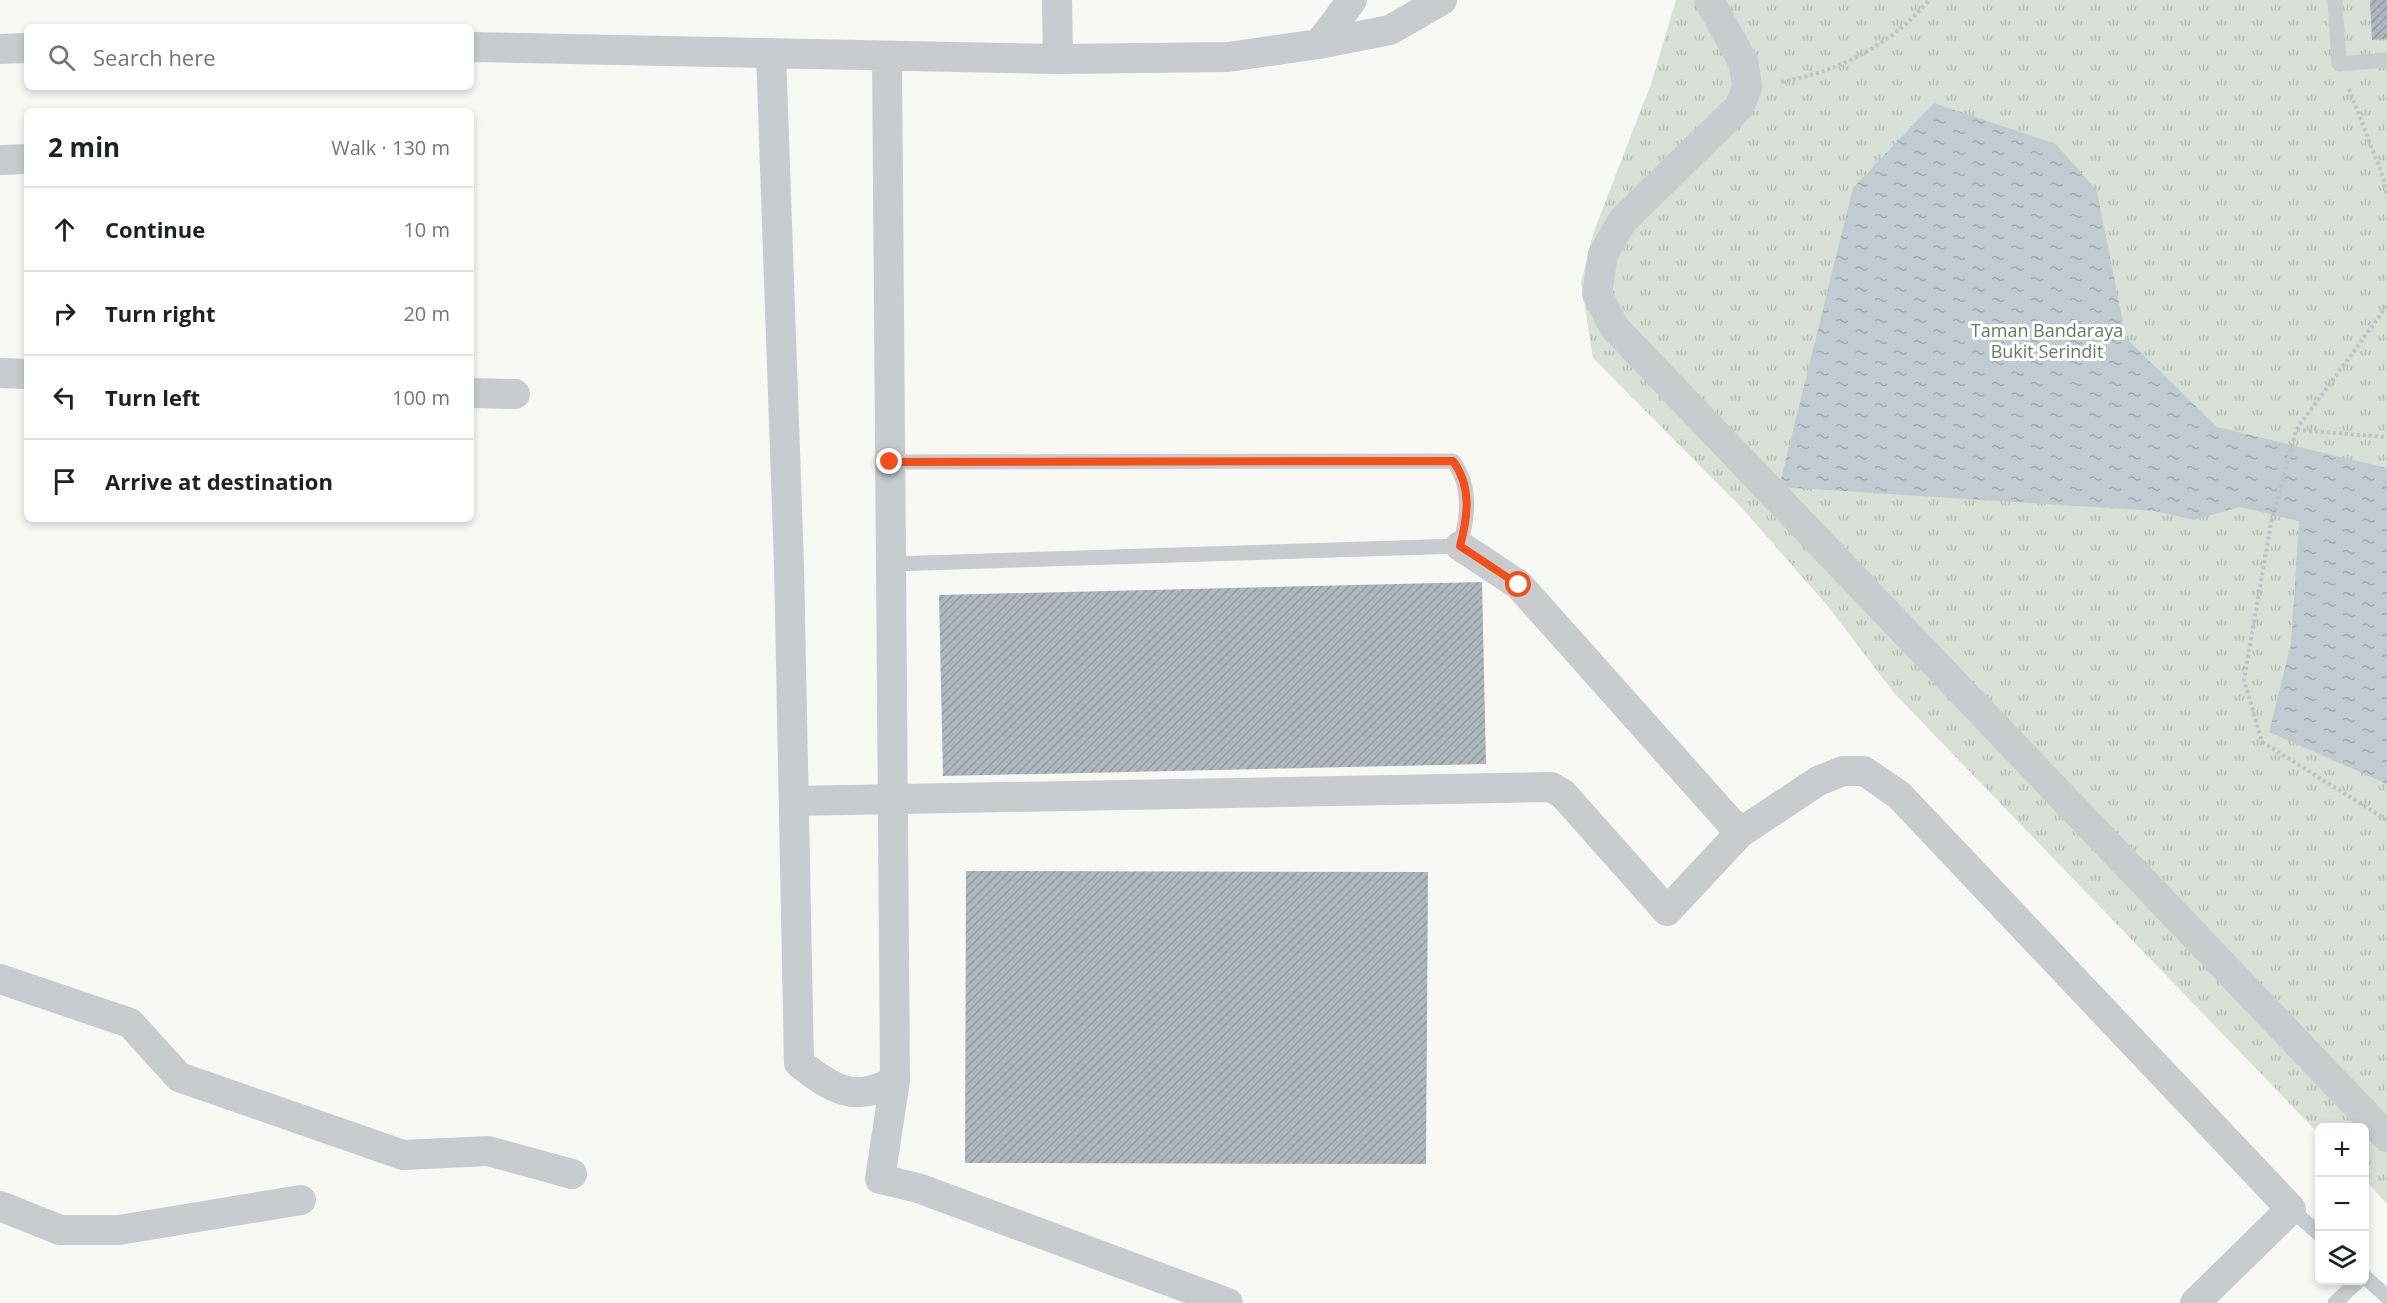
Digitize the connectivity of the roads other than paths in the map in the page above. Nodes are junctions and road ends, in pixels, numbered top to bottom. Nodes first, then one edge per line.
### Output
1 (1057, 0) edge
2 (1352, 0) edge
3 (1442, 0) edge
4 (1708, 0) edge
5 (2335, 0) edge
6 (1319, 44) junction
7 (474, 47) edge
8 (24, 48) edge
9 (0, 49) edge
10 (771, 53) junction
11 (887, 56) junction
12 (1058, 59) junction
13 (2387, 60) edge
14 (24, 159) edge
15 (0, 160) edge
16 (0, 373) edge
17 (24, 374) edge
18 (474, 393) edge
19 (515, 394) dead end
20 (890, 462) junction
21 (1460, 546) junction
22 (891, 564) junction
23 (892, 800) junction
24 (794, 801) junction
25 (1740, 833) junction
26 (0, 979) edge
27 (895, 1080) junction
28 (2387, 1137) edge
29 (572, 1174) dead end
30 (301, 1200) dead end
31 (0, 1206) edge
32 (2291, 1209) junction
33 (2315, 1231) edge
34 (2369, 1281) edge
35 (2355, 1285) edge
36 (2387, 1298) edge
37 (1228, 1303) edge
38 (2195, 1303) edge
39 (2335, 1303) edge

1 - 12 street
2 - 6 street
3 - 6 street
4 - 28 street
5 - 13 lane
6 - 12 street
7 - 10 street
8 - 9 street
10 - 11 street
10 - 24 street
11 - 12 street
11 - 20 street
14 - 15 street
16 - 17 street
18 - 19 street
20 - 21 lane
20 - 22 street
21 - 22 lane
21 - 25 street
22 - 23 street
23 - 24 street
23 - 25 street
23 - 27 street
24 - 27 street
25 - 32 street
26 - 29 street
27 - 37 street
30 - 31 street
32 - 33 lane
32 - 38 street
34 - 36 lane
35 - 39 lane

